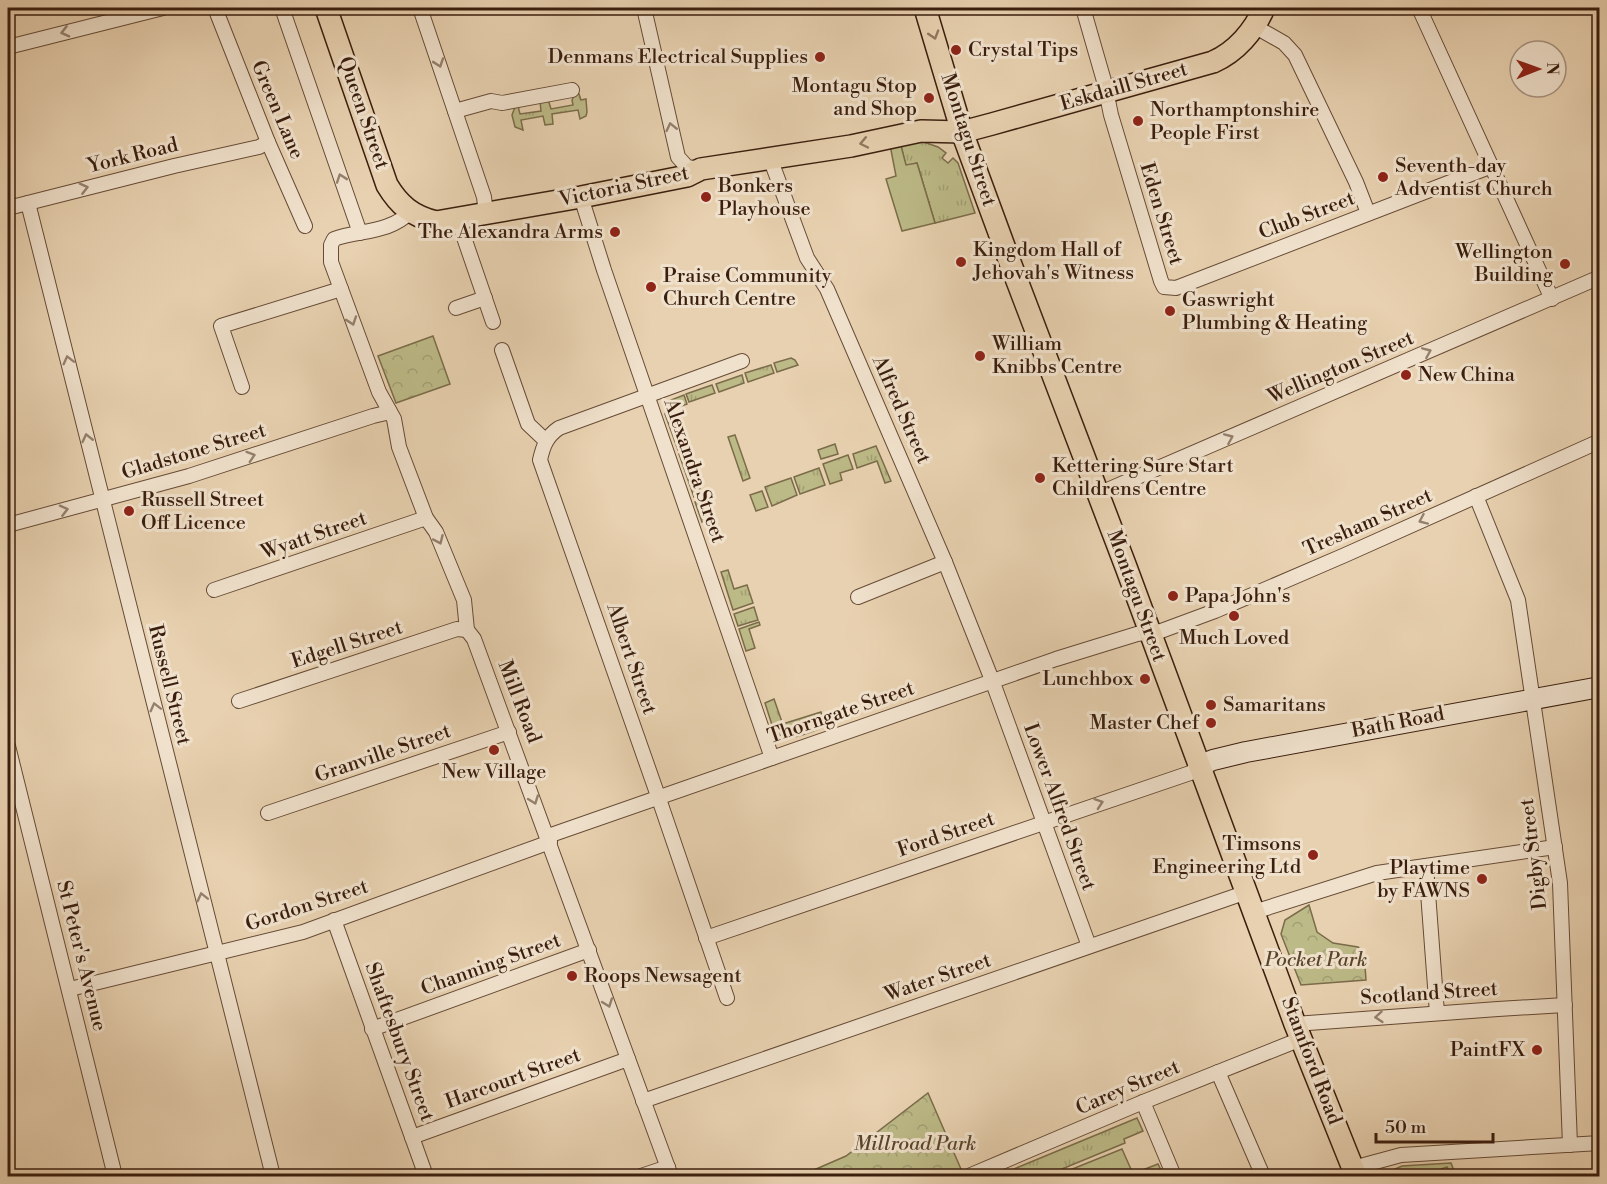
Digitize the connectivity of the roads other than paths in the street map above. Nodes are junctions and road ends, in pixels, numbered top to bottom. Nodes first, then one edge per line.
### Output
1 (163, 8) edge
2 (215, 8) edge
3 (282, 8) edge
4 (326, 8) edge
5 (420, 8) edge
6 (644, 8) edge
7 (926, 8) edge
8 (1083, 8) edge
9 (1419, 8) edge
10 (1259, 17) edge
11 (8, 47) edge
12 (572, 90) dead end
13 (1106, 92) junction
14 (455, 111) junction
15 (962, 132) junction
16 (268, 142) junction
17 (770, 158) junction
18 (1492, 166) junction
19 (701, 169) junction
20 (581, 197) junction
21 (28, 203) junction
22 (8, 208) edge
23 (410, 212) junction
24 (1368, 213) junction
25 (486, 214) junction
26 (458, 220) junction
27 (305, 226) dead end
28 (360, 233) junction
29 (1599, 277) edge
30 (341, 289) junction
31 (1169, 289) joint
32 (484, 298) junction
33 (1552, 299) junction
34 (456, 308) dead end
35 (493, 322) dead end
36 (502, 350) dead end
37 (742, 361) dead end
38 (242, 387) dead end
39 (648, 396) junction
40 (390, 412) junction
41 (546, 441) junction
42 (1599, 441) edge
43 (1098, 494) junction
44 (1476, 496) junction
45 (102, 500) junction
46 (426, 518) junction
47 (8, 525) edge
48 (945, 562) junction
49 (214, 590) dead end
50 (858, 597) dead end
51 (468, 630) junction
52 (1149, 631) junction
53 (992, 680) junction
54 (1599, 687) edge
55 (1532, 699) junction
56 (239, 701) dead end
57 (509, 732) junction
58 (8, 746) edge
59 (772, 758) junction
60 (1199, 768) junction
61 (658, 796) junction
62 (268, 813) dead end
63 (1044, 822) junction
64 (549, 839) junction
65 (1555, 847) junction
66 (1426, 866) junction
67 (1246, 892) junction
68 (1254, 912) junction
69 (334, 920) junction
70 (706, 938) junction
71 (1089, 946) junction
72 (589, 950) junction
73 (217, 953) junction
74 (69, 989) junction
75 (727, 998) dead end
76 (1565, 1005) junction
77 (1437, 1013) junction
78 (372, 1029) junction
79 (1298, 1032) junction
80 (628, 1059) junction
81 (1218, 1072) junction
82 (643, 1101) junction
83 (1143, 1102) junction
84 (412, 1137) junction
85 (1599, 1143) edge
86 (1570, 1144) junction
87 (670, 1172) edge
88 (1354, 1172) edge
89 (971, 1175) edge
90 (115, 1176) edge
91 (273, 1176) edge
92 (426, 1176) edge
93 (641, 1176) edge
94 (1174, 1176) edge
95 (1263, 1176) edge

1 -> 11 street
2 - 16 street, Green Lane
28 -> 3 street
4 - 23 main road, Queen Street
5 -> 14 street
19 -> 6 street
7 -> 15 main road, Montagu Street
8 - 13 street, Eden Street
9 - 18 street
10 - 13 main road, Eskdaill Street
10 - 24 street
12 - 14 street
13 - 15 main road, Eskdaill Street
13 - 31 street, Eden Street
14 - 25 street
15 -> 17 main road, Victoria Street
15 - 43 main road, Montagu Street
21 -> 16 street, York Road
16 - 27 street, Green Lane
17 - 19 main road, Victoria Street
17 - 48 street, Alfred Street
18 - 24 street, Club Street
18 - 33 street
19 - 20 main road, Victoria Street
20 - 25 main road, Victoria Street
20 - 39 street, Alexandra Street
21 - 22 street, York Road
45 -> 21 street, Russell Street
23 - 26 main road, Victoria Street
23 - 28 street
24 - 31 street, Club Street
25 - 26 main road, Victoria Street
26 - 32 street
28 - 30 street, Mill Road
29 - 33 street, Wellington Street
30 - 38 street
30 -> 40 street, Mill Road
32 - 34 street
32 - 35 street
43 -> 33 street, Wellington Street
36 - 41 street
37 - 39 street
39 - 41 street
39 - 59 street, Alexandra Street
45 -> 40 street, Gladstone Street
40 - 46 street, Mill Road
41 - 61 street, Albert Street
42 - 44 street, Tresham Street
43 - 52 main road, Montagu Street
44 -> 52 street, Tresham Street
44 - 55 street, Digby Street
47 -> 45 street, Gladstone Street
73 -> 45 street, Russell Street
46 - 49 street, Wyatt Street
46 -> 51 street, Mill Road
48 - 50 street
48 - 53 street, Alfred Street
51 - 56 street, Edgell Street
51 - 57 street, Mill Road
52 - 53 street, Thorngate Street
52 - 60 main road, Montagu Street
53 - 59 street, Thorngate Street
53 - 63 street, Lower Alfred Street
54 - 55 street, Bath Road
55 - 60 street, Bath Road
55 - 65 street, Digby Street
57 - 62 street, Granville Street
57 -> 64 street, Mill Road
58 - 74 street, St Peter's Avenue
59 - 61 street, Thorngate Street
63 -> 60 street, Ford Street
60 - 67 main road, Montagu Street
61 - 64 street, Thorngate Street
61 - 70 street, Albert Street
63 - 70 street, Ford Street
63 - 71 street, Lower Alfred Street
64 - 69 street, Gordon Street
64 - 72 street, Mill Road
65 - 66 street
65 - 76 street, Digby Street
66 - 68 street
66 - 77 street
67 - 68 main road, Montagu Street
67 - 71 street, Water Street
68 - 79 main road, Stamford Road
69 - 73 street, Gordon Street
69 - 78 street, Shaftesbury Street
70 - 75 street, Albert Street
71 - 82 street, Water Street
72 - 78 street, Channing Street
72 -> 80 street, Mill Road
73 - 74 street, Gordon Street
73 - 91 street, Russell Street
74 - 90 street, St Peter's Avenue
76 - 77 street, Scotland Street
76 - 86 street, Digby Street
77 -> 79 street, Scotland Street
78 - 84 street, Shaftesbury Street
79 - 81 street, Carey Street
79 - 88 main road, Stamford Road
80 - 82 street, Mill Road
80 - 84 street, Harcourt Street
81 - 83 street, Carey Street
81 - 95 street
82 - 87 street, Mill Road
83 - 89 street, Carey Street
83 - 94 street
84 - 92 street, Shaftesbury Street
85 - 86 street
86 - 88 street
87 - 93 street

